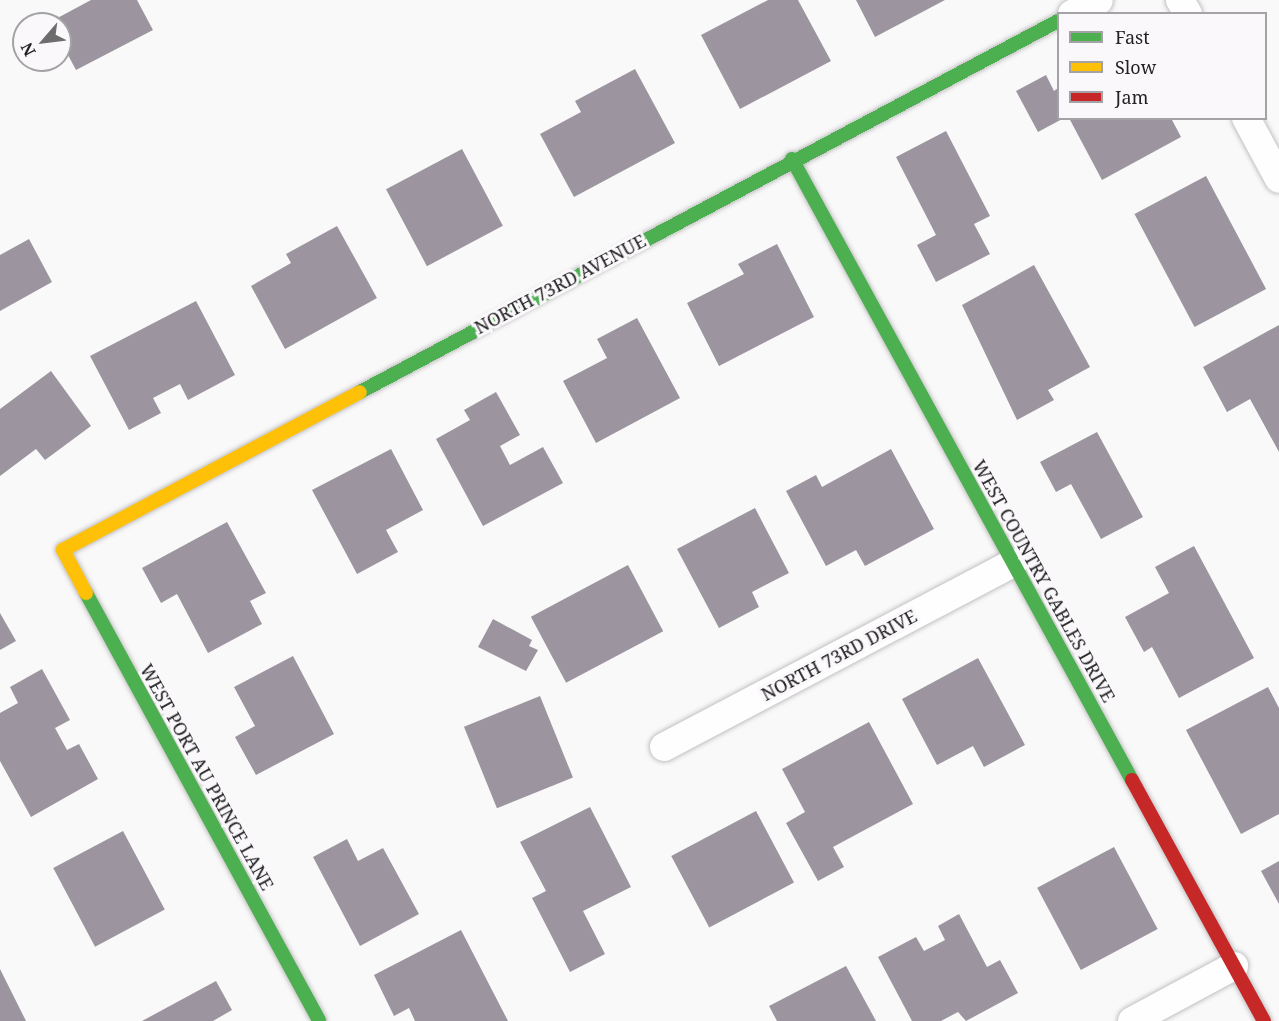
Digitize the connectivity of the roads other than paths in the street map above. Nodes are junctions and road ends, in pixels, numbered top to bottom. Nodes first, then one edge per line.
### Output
1 (1099, 0) edge
2 (1076, 12) edge
3 (1057, 22) edge
4 (1247, 120) edge
5 (792, 159) junction
6 (1279, 179) edge
7 (63, 550) joint
8 (1013, 563) junction
9 (664, 747) dead end
10 (1234, 966) junction
11 (319, 1021) edge
12 (1132, 1021) edge
13 (1264, 1021) edge

1 - 2 street
3 - 5 street, NORTH 73RD AVENUE
4 - 6 street
5 - 7 street, NORTH 73RD AVENUE
5 - 8 street, WEST COUNTRY GABLES DRIVE
7 - 11 street, WEST PORT AU PRINCE LANE
8 - 9 street, NORTH 73RD DRIVE
8 - 10 street, WEST COUNTRY GABLES DRIVE
10 - 12 street
10 - 13 street, WEST COUNTRY GABLES DRIVE

